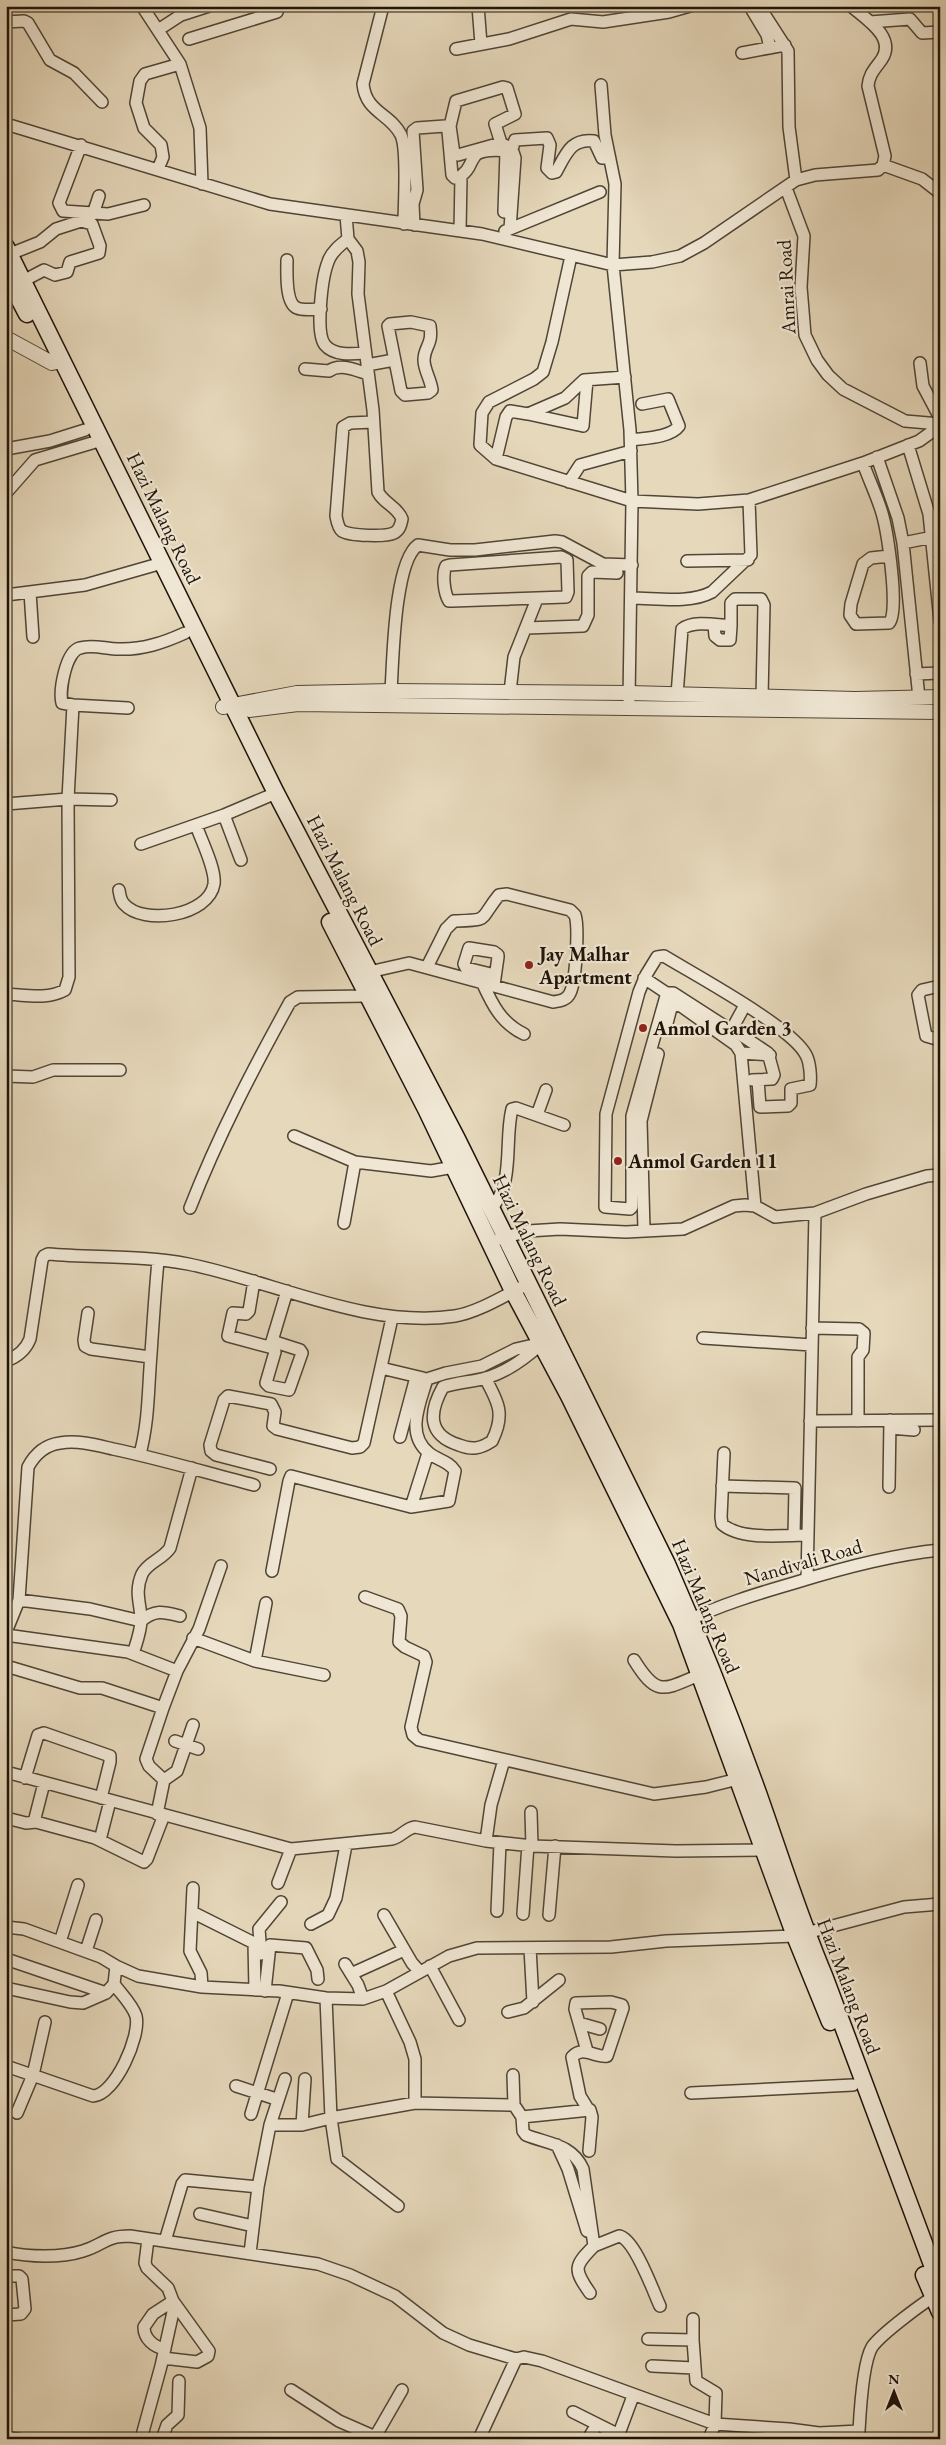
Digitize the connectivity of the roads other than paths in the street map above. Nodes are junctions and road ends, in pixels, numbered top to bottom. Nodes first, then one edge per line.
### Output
1 (143, 6) edge
2 (209, 6) edge
3 (279, 6) edge
4 (382, 6) edge
5 (478, 6) edge
6 (690, 6) edge
7 (852, 6) edge
8 (755, 8) edge
9 (6, 22) edge
10 (870, 22) junction
11 (158, 30) junction
12 (940, 32) edge
13 (189, 40) dead end
14 (481, 44) junction
15 (784, 44) junction
16 (770, 48) junction
17 (456, 49) dead end
18 (742, 53) dead end
19 (180, 64) junction
20 (601, 86) dead end
21 (102, 102) dead end
22 (6, 124) edge
23 (502, 143) junction
24 (81, 145) junction
25 (512, 149) junction
26 (609, 157) junction
27 (883, 165) junction
28 (158, 169) junction
29 (462, 176) junction
30 (796, 180) junction
31 (202, 184) junction
32 (492, 186) dead end
33 (504, 187) junction
34 (786, 188) junction
35 (600, 192) dead end
36 (940, 193) edge
37 (99, 196) dead end
38 (144, 205) dead end
39 (504, 212) dead end
40 (93, 214) junction
41 (349, 215) junction
42 (409, 224) junction
43 (510, 229) junction
44 (460, 230) junction
45 (492, 236) junction
46 (348, 239) junction
47 (8, 250) edge
48 (571, 256) junction
49 (287, 260) dead end
50 (613, 265) junction
51 (6, 274) edge
52 (23, 281) junction
53 (321, 309) junction
54 (6, 338) edge
55 (53, 354) junction
56 (394, 360) junction
57 (920, 363) dead end
58 (367, 364) junction
59 (304, 369) dead end
60 (625, 377) junction
61 (587, 380) junction
62 (642, 404) dead end
63 (528, 414) junction
64 (940, 418) edge
65 (373, 422) junction
66 (940, 425) edge
67 (93, 438) junction
68 (631, 445) junction
69 (908, 445) junction
70 (6, 449) edge
71 (877, 457) junction
72 (496, 459) junction
73 (863, 463) junction
74 (569, 482) junction
75 (6, 493) edge
76 (749, 500) junction
77 (632, 501) junction
78 (932, 537) junction
79 (903, 543) junction
80 (890, 556) junction
81 (748, 560) junction
82 (687, 561) dead end
83 (157, 565) junction
84 (632, 565) junction
85 (617, 573) dead end
86 (30, 592) junction
87 (6, 595) edge
88 (632, 598) junction
89 (537, 599) junction
90 (940, 621) edge
91 (526, 628) junction
92 (185, 634) junction
93 (33, 637) dead end
94 (940, 673) edge
95 (916, 674) junction
96 (391, 691) junction
97 (510, 692) junction
98 (629, 693) junction
99 (677, 695) junction
100 (762, 697) junction
101 (940, 697) edge
102 (919, 698) junction
103 (72, 705) junction
104 (128, 708) dead end
105 (628, 708) junction
106 (230, 709) junction
107 (940, 712) edge
108 (272, 794) junction
109 (68, 799) junction
110 (111, 800) dead end
111 (6, 804) edge
112 (224, 815) junction
113 (196, 825) junction
114 (141, 844) dead end
115 (241, 860) dead end
116 (119, 890) dead end
117 (427, 967) junction
118 (369, 972) junction
119 (644, 978) junction
120 (482, 982) junction
121 (940, 986) edge
122 (372, 992) junction
123 (6, 994) edge
124 (668, 994) junction
125 (745, 1005) junction
126 (674, 1008) junction
127 (711, 1023) junction
128 (726, 1027) dead end
129 (524, 1034) dead end
130 (940, 1040) edge
131 (741, 1053) junction
132 (770, 1055) junction
133 (120, 1070) dead end
134 (6, 1076) edge
135 (744, 1080) junction
136 (758, 1080) junction
137 (546, 1090) dead end
138 (537, 1115) junction
139 (564, 1125) dead end
140 (294, 1136) dead end
141 (355, 1162) junction
142 (454, 1167) junction
143 (940, 1174) edge
144 (637, 1184) junction
145 (755, 1206) junction
146 (190, 1208) dead end
147 (491, 1209) junction
148 (815, 1212) junction
149 (344, 1223) dead end
150 (644, 1230) junction
151 (497, 1239) junction
152 (158, 1261) junction
153 (254, 1281) junction
154 (520, 1288) junction
155 (287, 1291) junction
156 (88, 1313) dead end
157 (392, 1318) junction
158 (812, 1328) junction
159 (703, 1338) dead end
160 (548, 1345) junction
161 (812, 1345) junction
162 (150, 1357) junction
163 (6, 1361) edge
164 (381, 1368) junction
165 (518, 1369) dead end
166 (422, 1378) junction
167 (485, 1378) junction
168 (940, 1420) edge
169 (810, 1421) junction
170 (858, 1421) junction
171 (890, 1424) junction
172 (914, 1430) dead end
173 (400, 1437) dead end
174 (428, 1453) junction
175 (724, 1453) dead end
176 (140, 1454) junction
177 (192, 1468) junction
178 (270, 1469) dead end
179 (254, 1485) dead end
180 (722, 1486) junction
181 (889, 1487) dead end
182 (411, 1507) junction
183 (794, 1535) junction
184 (808, 1535) junction
185 (940, 1550) edge
186 (220, 1566) dead end
187 (272, 1571) dead end
188 (807, 1579) junction
189 (365, 1597) dead end
190 (19, 1600) junction
191 (266, 1603) dead end
192 (180, 1616) dead end
193 (141, 1621) junction
194 (686, 1622) junction
195 (6, 1633) edge
196 (192, 1638) junction
197 (133, 1654) junction
198 (634, 1660) dead end
199 (255, 1661) junction
200 (6, 1666) edge
201 (177, 1671) junction
202 (324, 1675) dead end
203 (699, 1675) junction
204 (162, 1708) junction
205 (193, 1725) dead end
206 (181, 1743) junction
207 (198, 1749) dead end
208 (504, 1760) junction
209 (6, 1772) edge
210 (25, 1778) junction
211 (738, 1779) junction
212 (164, 1780) junction
213 (44, 1783) junction
214 (105, 1800) junction
215 (531, 1812) dead end
216 (161, 1815) junction
217 (6, 1818) edge
218 (34, 1822) junction
219 (100, 1840) junction
220 (486, 1841) junction
221 (500, 1842) junction
222 (346, 1845) junction
223 (530, 1845) junction
224 (555, 1846) junction
225 (291, 1849) junction
226 (771, 1850) junction
227 (278, 1883) dead end
228 (78, 1885) dead end
229 (193, 1888) dead end
230 (281, 1902) dead end
231 (940, 1904) edge
232 (497, 1911) dead end
233 (192, 1912) junction
234 (523, 1914) dead end
235 (384, 1915) dead end
236 (549, 1915) dead end
237 (96, 1920) dead end
238 (311, 1924) dead end
239 (6, 1927) edge
240 (801, 1936) junction
241 (60, 1942) junction
242 (530, 1948) junction
243 (404, 1950) junction
244 (86, 1951) junction
245 (6, 1959) edge
246 (116, 1966) junction
247 (425, 1969) junction
248 (318, 1979) dead end
249 (559, 1980) dead end
250 (114, 1984) junction
251 (202, 1987) junction
252 (6, 1988) edge
253 (260, 1990) junction
254 (386, 1991) junction
255 (106, 1993) junction
256 (288, 1993) junction
257 (326, 1998) junction
258 (363, 1999) junction
259 (533, 2002) junction
260 (508, 2012) dead end
261 (458, 2020) dead end
262 (46, 2022) dead end
263 (579, 2023) junction
264 (600, 2029) dead end
265 (587, 2051) junction
266 (6, 2066) edge
267 (33, 2075) junction
268 (513, 2075) dead end
269 (285, 2079) dead end
270 (305, 2079) dead end
271 (853, 2085) junction
272 (236, 2086) dead end
273 (257, 2093) junction
274 (691, 2093) dead end
275 (273, 2098) dead end
276 (415, 2103) junction
277 (514, 2105) junction
278 (588, 2110) junction
279 (17, 2113) dead end
280 (251, 2114) dead end
281 (522, 2117) junction
282 (331, 2118) junction
283 (270, 2125) junction
284 (302, 2126) junction
285 (589, 2151) dead end
286 (258, 2187) junction
287 (398, 2206) dead end
288 (200, 2214) dead end
289 (254, 2224) junction
290 (148, 2239) junction
291 (165, 2241) junction
292 (592, 2243) junction
293 (6, 2252) edge
294 (250, 2253) junction
295 (6, 2276) edge
296 (590, 2292) dead end
297 (938, 2292) edge
298 (173, 2300) junction
299 (660, 2306) dead end
300 (940, 2312) edge
301 (6, 2315) edge
302 (693, 2319) dead end
303 (648, 2339) dead end
304 (693, 2340) junction
305 (164, 2354) junction
306 (516, 2359) junction
307 (652, 2366) dead end
308 (694, 2368) junction
309 (179, 2381) dead end
310 (291, 2390) dead end
311 (402, 2390) dead end
312 (634, 2396) junction
313 (573, 2412) dead end
314 (146, 2422) junction
315 (597, 2424) junction
316 (715, 2424) junction
317 (164, 2434) edge
318 (860, 2435) edge
319 (618, 2437) edge
320 (6, 2438) edge
321 (377, 2438) edge
322 (18, 2439) edge
323 (141, 2439) edge
324 (479, 2439) edge
325 (588, 2439) edge
326 (709, 2439) edge

1 - 11 street
2 - 11 street
3 - 13 street
4 - 42 street
5 - 14 street
6 - 14 street
7 - 10 street
8 - 15 street
8 - 16 street
9 - 21 street
10 - 12 street
10 - 27 street
11 - 19 street
14 - 17 street
15 - 16 street
15 - 30 street
16 - 18 street
19 - 28 street
19 - 31 street
20 - 26 street
22 - 24 street
23 - 23 street
23 - 25 street
24 - 28 street
24 - 40 street
25 - 26 street
25 - 43 street
26 - 50 street
27 - 30 street
27 - 36 street
28 - 31 street
29 - 33 street
29 - 42 street
29 - 44 street
30 - 34 street
31 - 41 street
32 - 33 street
33 - 39 street
34 - 50 street
34 - 66 street, Amrai Road
35 - 43 street
37 - 40 street
38 - 40 street
41 - 42 street
41 - 46 street
42 - 44 street
43 - 45 street
44 - 45 street
45 - 48 street
46 - 53 street
46 - 58 street
47 - 52 main road, Hazi Malang Road
47 - 52 street
48 - 50 street
48 - 72 street
49 - 53 street
50 - 60 street
51 - 55 main road, Hazi Malang Road
52 - 55 main road, Hazi Malang Road
53 - 58 street
54 - 55 street
55 - 67 main road, Hazi Malang Road
56 - 56 street
56 - 58 street
57 - 64 street
58 - 59 street
58 - 65 street
60 - 61 street
60 - 68 street
61 - 63 street
61 - 63 street
62 - 68 street
63 - 72 street
65 - 65 street
66 - 69 street
67 - 70 street
67 - 75 street
67 - 83 main road, Hazi Malang Road
68 - 74 street
68 - 77 street
69 - 71 street
69 - 78 street
71 - 73 street
71 - 79 street
72 - 74 street
73 - 76 street
73 - 80 street
74 - 77 street
76 - 77 street
76 - 81 street
77 - 84 street
78 - 79 street
78 - 90 street
79 - 95 street
80 - 80 street
81 - 82 street
81 - 88 street
83 - 86 street
83 - 92 main road, Hazi Malang Road
83 - 106 main road, Hazi Malang Road
84 - 88 street
84 - 96 street
85 - 91 street
86 - 87 street
86 - 93 street
88 - 98 street
89 - 89 street
89 - 91 street
91 - 97 street
92 - 103 street
92 - 106 main road, Hazi Malang Road
94 - 95 street
95 - 102 street
96 - 97 street
96 - 106 street
97 - 98 street
98 - 99 street
98 - 105 street
99 - 100 street
99 - 100 street
100 - 102 street
101 - 102 street
103 - 104 street
103 - 109 street
105 - 106 street
105 - 107 street
106 - 108 main road, Hazi Malang Road
108 - 112 street
108 - 118 main road, Hazi Malang Road
108 - 122 main road, Hazi Malang Road
109 - 110 street
109 - 111 street
109 - 123 street
112 - 113 street
112 - 115 street
113 - 114 street
113 - 116 street
117 - 118 street
117 - 120 street
117 - 120 street
118 - 122 main road, Hazi Malang Road
119 - 124 street
119 - 125 street
119 - 144 street
120 - 129 street
121 - 130 street
122 - 142 main road, Hazi Malang Road
122 - 146 street
122 - 147 main road, Hazi Malang Road
124 - 126 street
124 - 126 street
125 - 132 street
125 - 136 street
126 - 127 street
126 - 144 street
127 - 128 street
127 - 131 street
131 - 132 street
131 - 135 street
132 - 136 street
133 - 134 street
135 - 136 street
135 - 145 street
137 - 138 street
138 - 139 street
138 - 147 street
140 - 141 street
141 - 142 street
141 - 149 street
142 - 151 main road, Hazi Malang Road
143 - 148 street
144 - 150 street
145 - 148 street
145 - 150 street
147 - 151 main road, Hazi Malang Road
148 - 158 street
150 - 151 street
151 - 154 main road, Hazi Malang Road
152 - 153 street
152 - 162 street
152 - 163 street
153 - 155 street
153 - 155 street
154 - 157 street
154 - 160 main road, Hazi Malang Road
155 - 157 street
156 - 162 street
157 - 164 street
158 - 161 street
158 - 170 street
159 - 161 street
160 - 165 street
160 - 166 street
160 - 167 street
160 - 194 main road, Hazi Malang Road
161 - 169 street
162 - 176 street
164 - 166 street
164 - 178 street
166 - 173 street
166 - 174 street
167 - 167 street
168 - 171 street
169 - 170 street
169 - 184 street
170 - 171 street
171 - 172 street
171 - 181 street
174 - 182 street
174 - 182 street
175 - 180 street
176 - 177 street
176 - 190 street
177 - 179 street
177 - 193 street
180 - 183 street
180 - 183 street
182 - 187 street
183 - 184 street
184 - 188 street
185 - 188 street, Nandivali Road
186 - 196 street
188 - 194 street, Nandivali Road
189 - 208 street
190 - 193 street
190 - 195 street
191 - 199 street
192 - 193 street
193 - 197 street
194 - 203 main road, Hazi Malang Road
194 - 226 main road, Hazi Malang Road
195 - 197 street
196 - 199 street
196 - 201 street
197 - 201 street
198 - 203 street
199 - 202 street
200 - 204 street
201 - 204 street
203 - 211 main road, Hazi Malang Road
204 - 212 street
205 - 206 street
206 - 207 street
206 - 212 street
208 - 211 street
208 - 220 street
209 - 210 street
210 - 213 street
210 - 214 street
211 - 226 main road, Hazi Malang Road
212 - 216 street
213 - 214 street
213 - 218 street
214 - 216 street
214 - 219 street
215 - 223 street
216 - 219 street
216 - 225 street
217 - 218 street
218 - 219 street
220 - 221 street
220 - 222 street
221 - 223 street
221 - 232 street
222 - 225 street
222 - 238 street
223 - 224 street
223 - 234 street
224 - 226 street
224 - 236 street
225 - 227 street
226 - 240 main road, Hazi Malang Road
228 - 241 street
229 - 233 street
230 - 253 street
231 - 240 street
233 - 251 street
233 - 253 street
235 - 243 street
237 - 244 street
239 - 241 street
240 - 242 street
240 - 271 main road, Hazi Malang Road
240 - 297 main road, Hazi Malang Road
241 - 244 street
242 - 247 street
242 - 259 street
243 - 247 street
243 - 258 street
244 - 246 street
245 - 255 street
246 - 250 street
246 - 251 street
247 - 254 street
247 - 261 street
248 - 253 street
249 - 259 street
250 - 255 street
250 - 267 street
251 - 253 street
252 - 255 street
253 - 256 street
254 - 258 street
254 - 276 street
256 - 257 street
256 - 273 street
257 - 258 street
257 - 282 street
259 - 260 street
262 - 267 street
263 - 264 street
263 - 265 street
263 - 265 street
265 - 278 street
266 - 267 street
267 - 279 street
268 - 277 street
269 - 283 street
270 - 284 street
271 - 274 street
271 - 297 main road, Hazi Malang Road
272 - 273 street
273 - 275 street
273 - 280 street
276 - 277 street
276 - 282 street
277 - 281 street
278 - 281 street
278 - 285 street
281 - 292 street
282 - 284 street
282 - 287 street
283 - 284 street
283 - 286 street
286 - 289 street
286 - 291 street
288 - 289 street
289 - 294 street
290 - 291 street
290 - 293 street
290 - 298 street
291 - 294 street
292 - 296 street
292 - 299 street
294 - 306 street
295 - 301 street
297 - 300 main road, Hazi Malang Road
297 - 318 street
298 - 305 street
298 - 305 street
298 - 305 street
302 - 304 street
303 - 304 street
304 - 308 street
305 - 314 street
306 - 312 street
306 - 324 street
307 - 308 street
308 - 316 street
309 - 317 street
310 - 321 street
311 - 321 street
312 - 316 street
312 - 319 street
313 - 315 street
314 - 317 street
314 - 323 street
315 - 319 street
315 - 325 street
316 - 318 street
316 - 326 street
320 - 322 street

